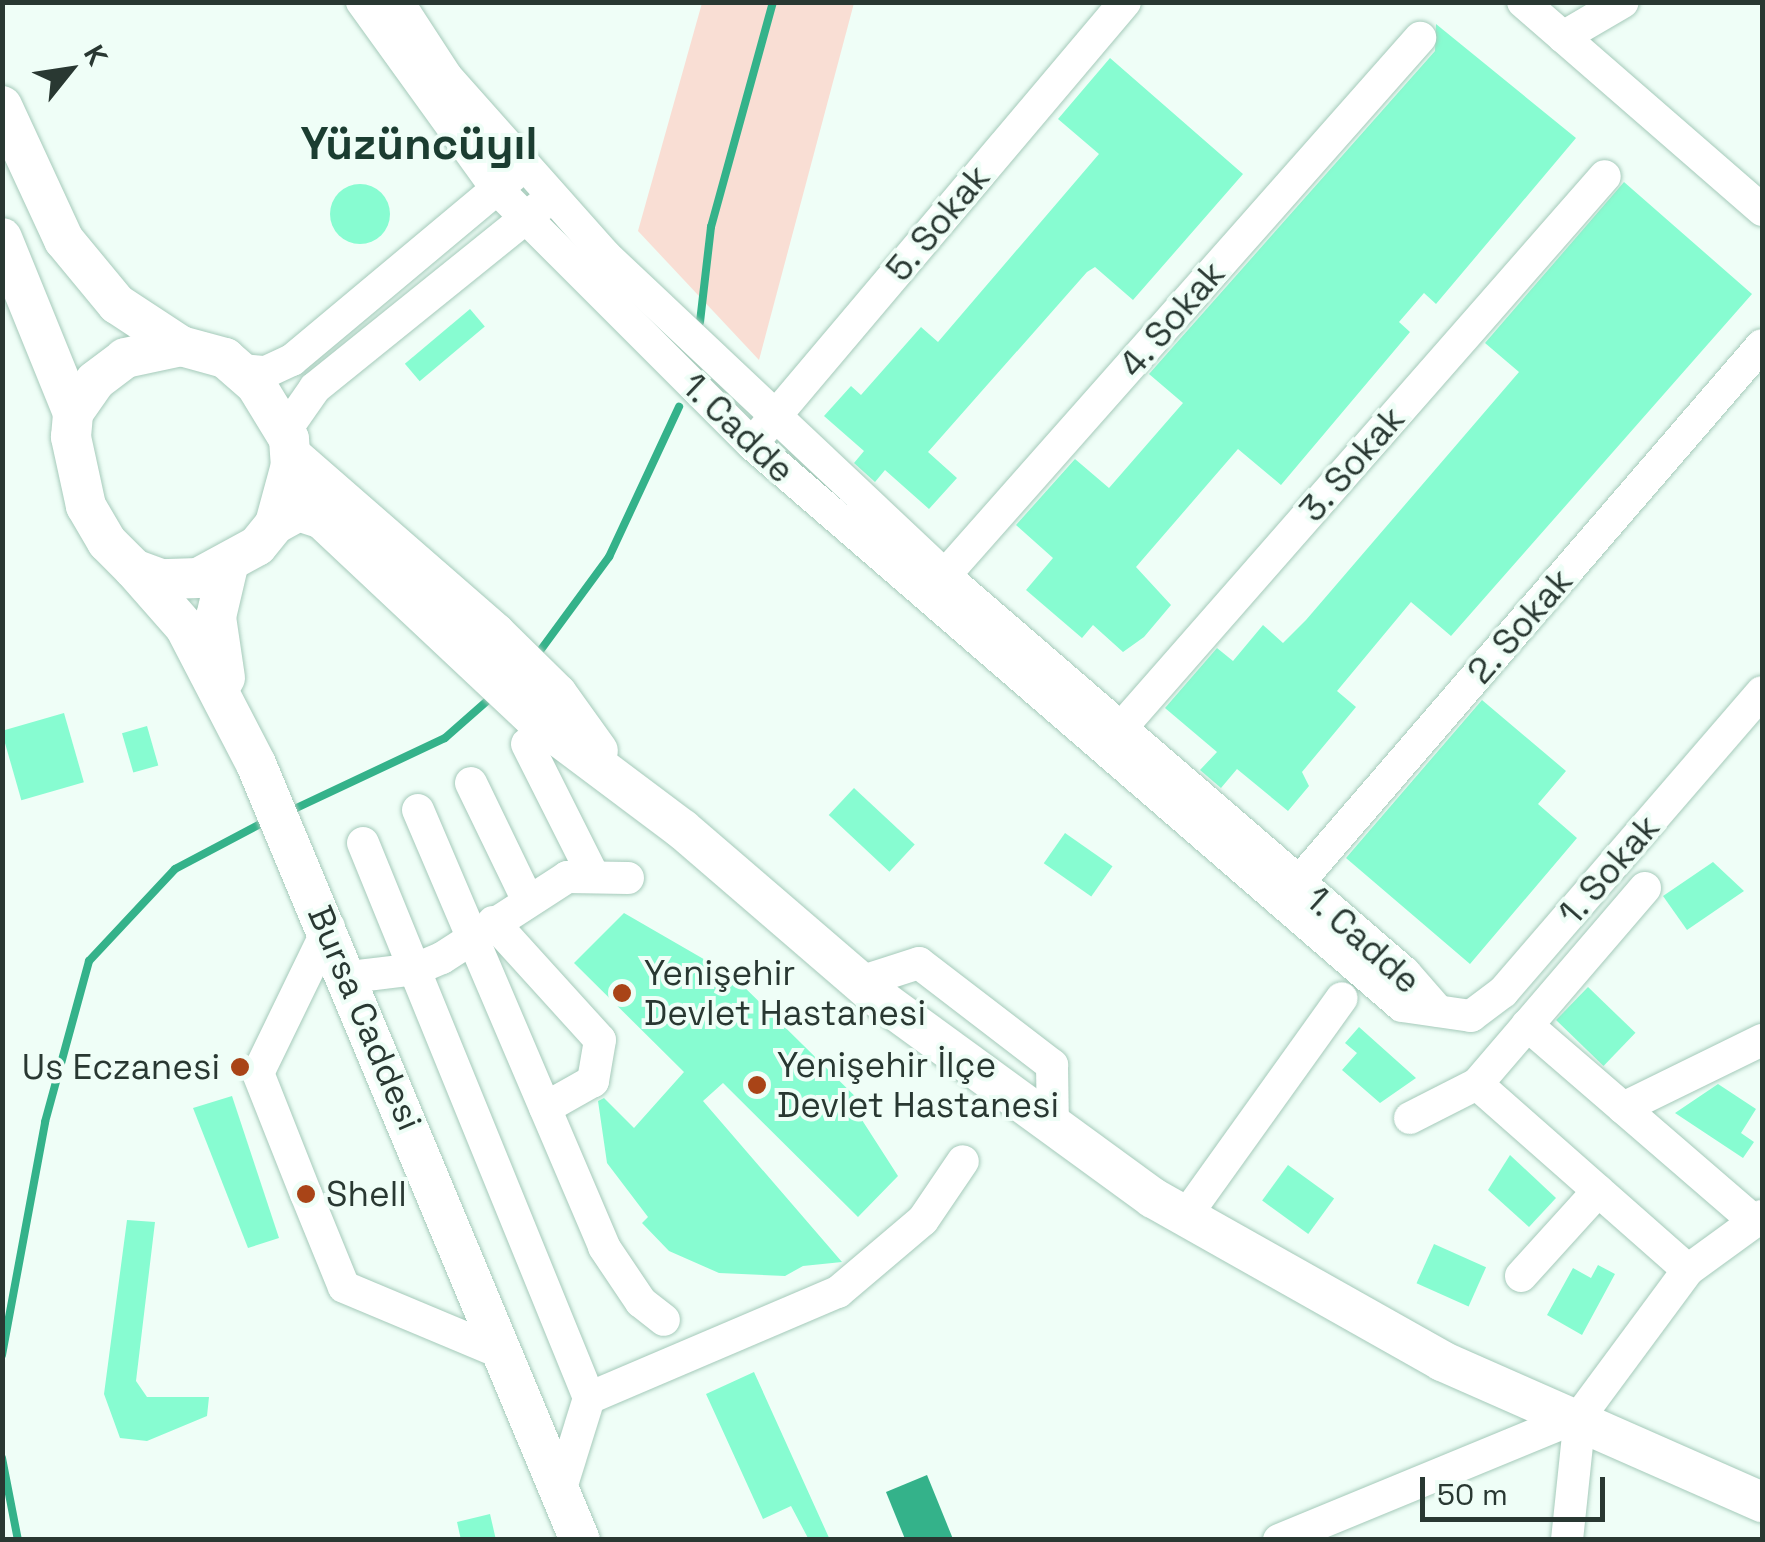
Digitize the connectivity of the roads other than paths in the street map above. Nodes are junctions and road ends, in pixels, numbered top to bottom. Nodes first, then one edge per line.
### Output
1 (362, 2) edge
2 (398, 2) edge
3 (1125, 2) edge
4 (1522, 2) edge
5 (1623, 2) edge
6 (1563, 37) junction
7 (1420, 38) dead end
8 (2, 106) edge
9 (524, 167) junction
10 (1605, 176) dead end
11 (496, 189) junction
12 (551, 198) junction
13 (1762, 210) edge
14 (524, 219) junction
15 (2, 238) edge
16 (181, 346) junction
17 (1762, 346) edge
18 (241, 370) junction
19 (74, 413) junction
20 (774, 418) junction
21 (288, 443) junction
22 (752, 444) junction
23 (275, 524) junction
24 (228, 566) junction
25 (134, 569) junction
26 (934, 587) junction
27 (484, 648) junction
28 (1762, 692) edge
29 (539, 719) junction
30 (235, 721) junction
31 (1109, 741) junction
32 (471, 783) dead end
33 (418, 810) dead end
34 (363, 843) dead end
35 (592, 874) junction
36 (628, 878) dead end
37 (1645, 888) dead end
38 (1289, 894) junction
39 (527, 898) junction
40 (329, 927) junction
41 (484, 930) junction
42 (416, 969) junction
43 (350, 977) junction
44 (1342, 998) dead end
45 (1438, 1011) joint
46 (1527, 1025) junction
47 (1762, 1040) edge
48 (1477, 1084) junction
49 (545, 1108) junction
50 (1623, 1108) junction
51 (1410, 1118) dead end
52 (963, 1161) dead end
53 (1598, 1191) junction
54 (1186, 1217) junction
55 (1759, 1219) edge
56 (1688, 1270) junction
57 (1521, 1276) dead end
58 (664, 1320) dead end
59 (502, 1353) junction
60 (588, 1398) junction
61 (1580, 1416) junction
62 (560, 1491) junction
63 (1762, 1502) edge
64 (580, 1540) edge
65 (1279, 1540) edge
66 (1567, 1540) edge

1 - 11 street, 1. Cadde
2 - 9 street, 1. Cadde
3 - 20 street, 5. Sokak
4 - 6 street
5 - 6 street
6 - 13 street
7 - 26 street, 4. Sokak
8 - 16 main road
9 - 11 street
9 - 12 street, 1. Cadde
10 - 31 street, 3. Sokak
11 - 14 street, 1. Cadde
11 - 18 street
12 - 14 street
12 - 20 street, 1. Cadde
14 - 21 street
14 - 22 street, 1. Cadde
15 - 19 main road
16 - 18 main road
16 - 19 main road
17 - 38 street, 2. Sokak
18 - 21 main road
19 - 25 main road
20 - 22 street, 5. Sokak
20 - 26 street, 1. Cadde
21 - 23 main road
21 - 27 main road
22 - 26 street, 1. Cadde
23 - 24 main road
23 - 27 main road
24 - 25 main road
24 - 30 main road, Bursa Caddesi
25 - 30 main road, Bursa Caddesi
26 - 31 street, 1. Cadde
27 - 29 main road
28 - 45 street, 1. Sokak
29 - 35 street
29 - 54 main road
30 - 40 main road, Bursa Caddesi
31 - 38 street, 1. Cadde
32 - 39 street
33 - 41 street
34 - 42 street
35 - 36 street
35 - 39 street
37 - 46 street
38 - 45 street, 1. Cadde
39 - 41 street
40 - 43 main road, Bursa Caddesi
40 - 59 street
41 - 42 street
41 - 49 street
41 - 49 street
42 - 43 street
42 - 60 street
43 - 59 main road, Bursa Caddesi
44 - 54 street
46 - 48 street
46 - 50 street
47 - 50 street
48 - 51 street
48 - 53 street
49 - 58 street
50 - 55 street
52 - 60 street
53 - 56 street
53 - 57 street
54 - 61 main road
55 - 56 street
56 - 61 street
59 - 62 main road, Bursa Caddesi
60 - 62 street
61 - 63 main road
61 - 65 street
61 - 66 street
62 - 64 main road, Bursa Caddesi

